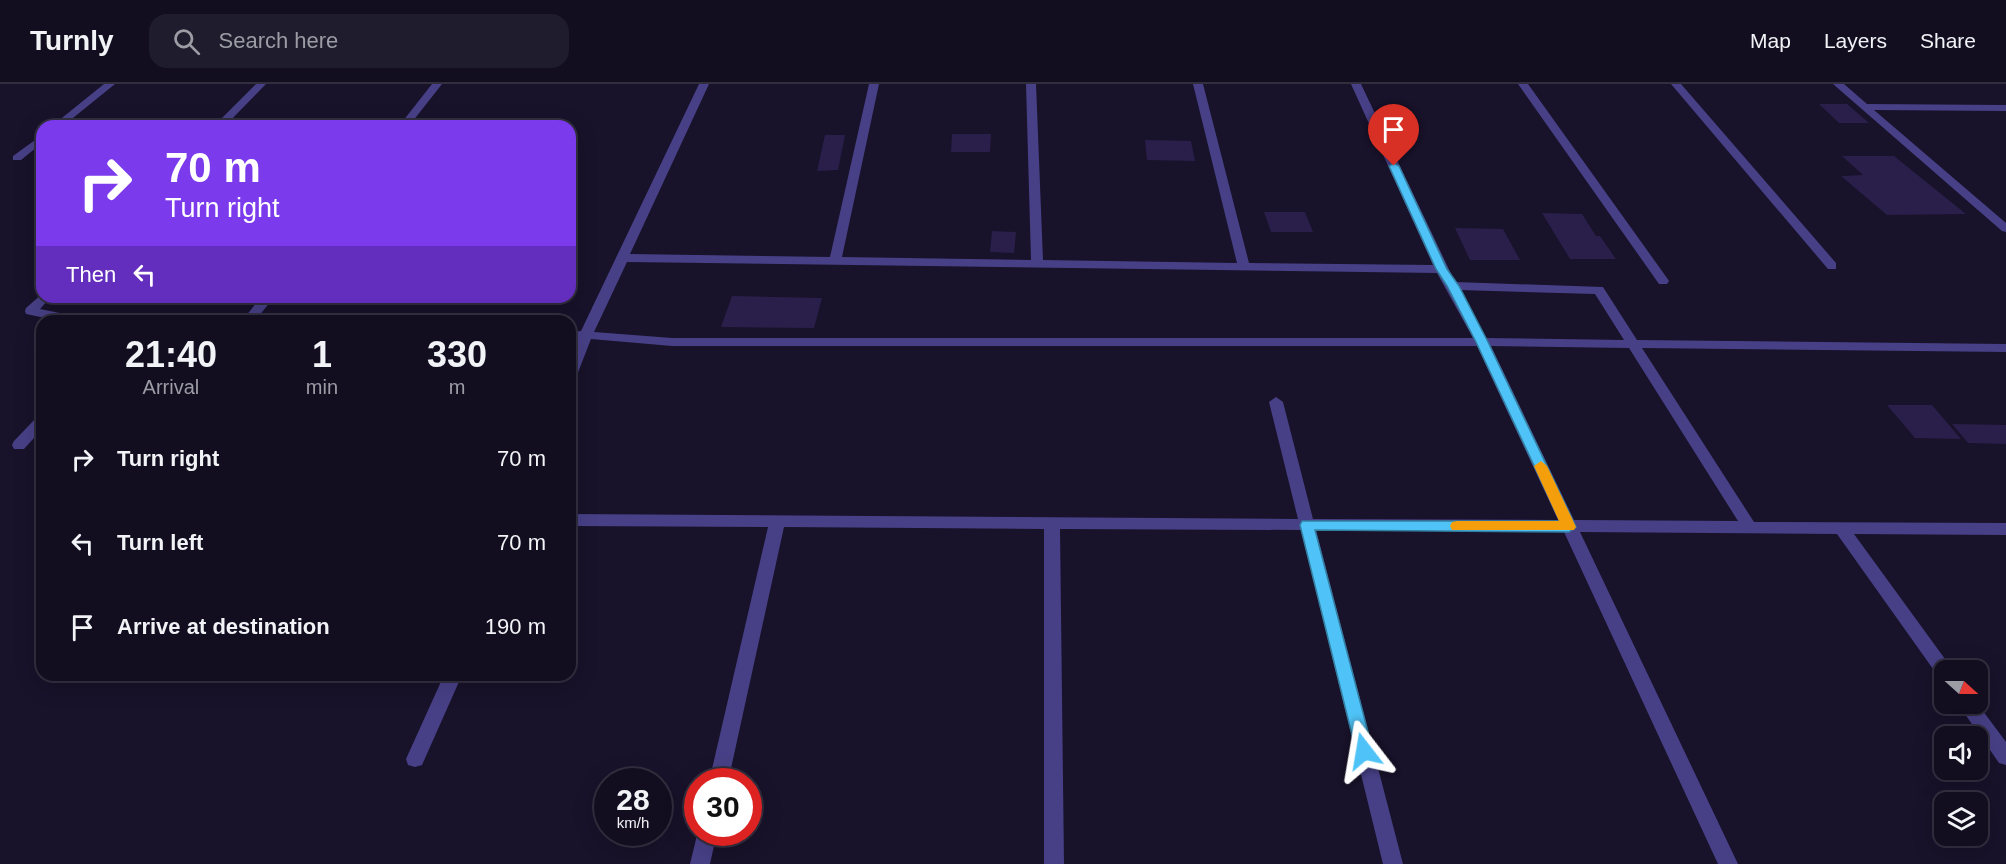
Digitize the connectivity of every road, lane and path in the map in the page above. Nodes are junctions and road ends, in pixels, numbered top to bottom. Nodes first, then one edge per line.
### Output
1 (110, 84) edge
2 (261, 84) edge
3 (437, 84) edge
4 (704, 84) edge
5 (874, 84) edge
6 (1031, 84) edge
7 (1198, 84) edge
8 (1356, 84) edge
9 (1523, 84) edge
10 (1676, 84) edge
11 (1838, 84) edge
12 (1864, 107) junction
13 (2006, 108) edge
14 (65, 120) edge
15 (225, 120) edge
16 (409, 120) edge
17 (36, 143) edge
18 (16, 158) dead end
19 (2006, 229) edge
20 (622, 258) junction
21 (835, 261) junction
22 (1037, 264) junction
23 (1244, 266) junction
24 (1832, 266) dead end
25 (1441, 269) junction
26 (1663, 282) dead end
27 (1453, 286) junction
28 (39, 303) edge
29 (262, 303) edge
30 (50, 315) edge
31 (253, 315) edge
32 (586, 335) junction
33 (576, 336) edge
34 (1482, 342) junction
35 (1635, 344) junction
36 (2006, 348) edge
37 (576, 360) edge
38 (1276, 402) dead end
39 (36, 427) edge
40 (19, 445) dead end
41 (576, 520) edge
42 (777, 522) junction
43 (1052, 523) junction
44 (1307, 525) junction
45 (1569, 527) junction
46 (1750, 528) junction
47 (1841, 528) junction
48 (2006, 529) edge
49 (1936, 660) edge
50 (450, 681) edge
51 (1974, 714) edge
52 (2006, 757) edge
53 (415, 759) dead end
54 (721, 768) edge
55 (704, 846) edge
56 (700, 864) edge
57 (1054, 864) edge
58 (1393, 864) edge
59 (1728, 864) edge

1 - 14 street
2 - 15 street
3 - 16 street
4 - 20 street
5 - 21 street
6 - 22 street
7 - 23 street
8 - 25 street
9 - 26 street
10 - 24 street
11 - 12 street
12 - 13 street
12 - 19 street
17 - 18 street
20 - 21 street
20 - 32 street
21 - 22 street
22 - 23 street
23 - 25 street
25 - 27 street
27 - 34 street
27 - 35 street
28 - 30 street
29 - 31 street
32 - 33 street
32 - 34 street
32 - 37 street
34 - 35 street
34 - 45 street
35 - 36 street
35 - 46 street
38 - 44 street
39 - 40 street
41 - 42 street
42 - 43 street
42 - 54 street
43 - 44 street
43 - 57 street
44 - 45 street
44 - 58 street
45 - 46 street
45 - 59 street
46 - 47 street
47 - 48 street
47 - 49 street
50 - 53 street
51 - 52 street
55 - 56 street

